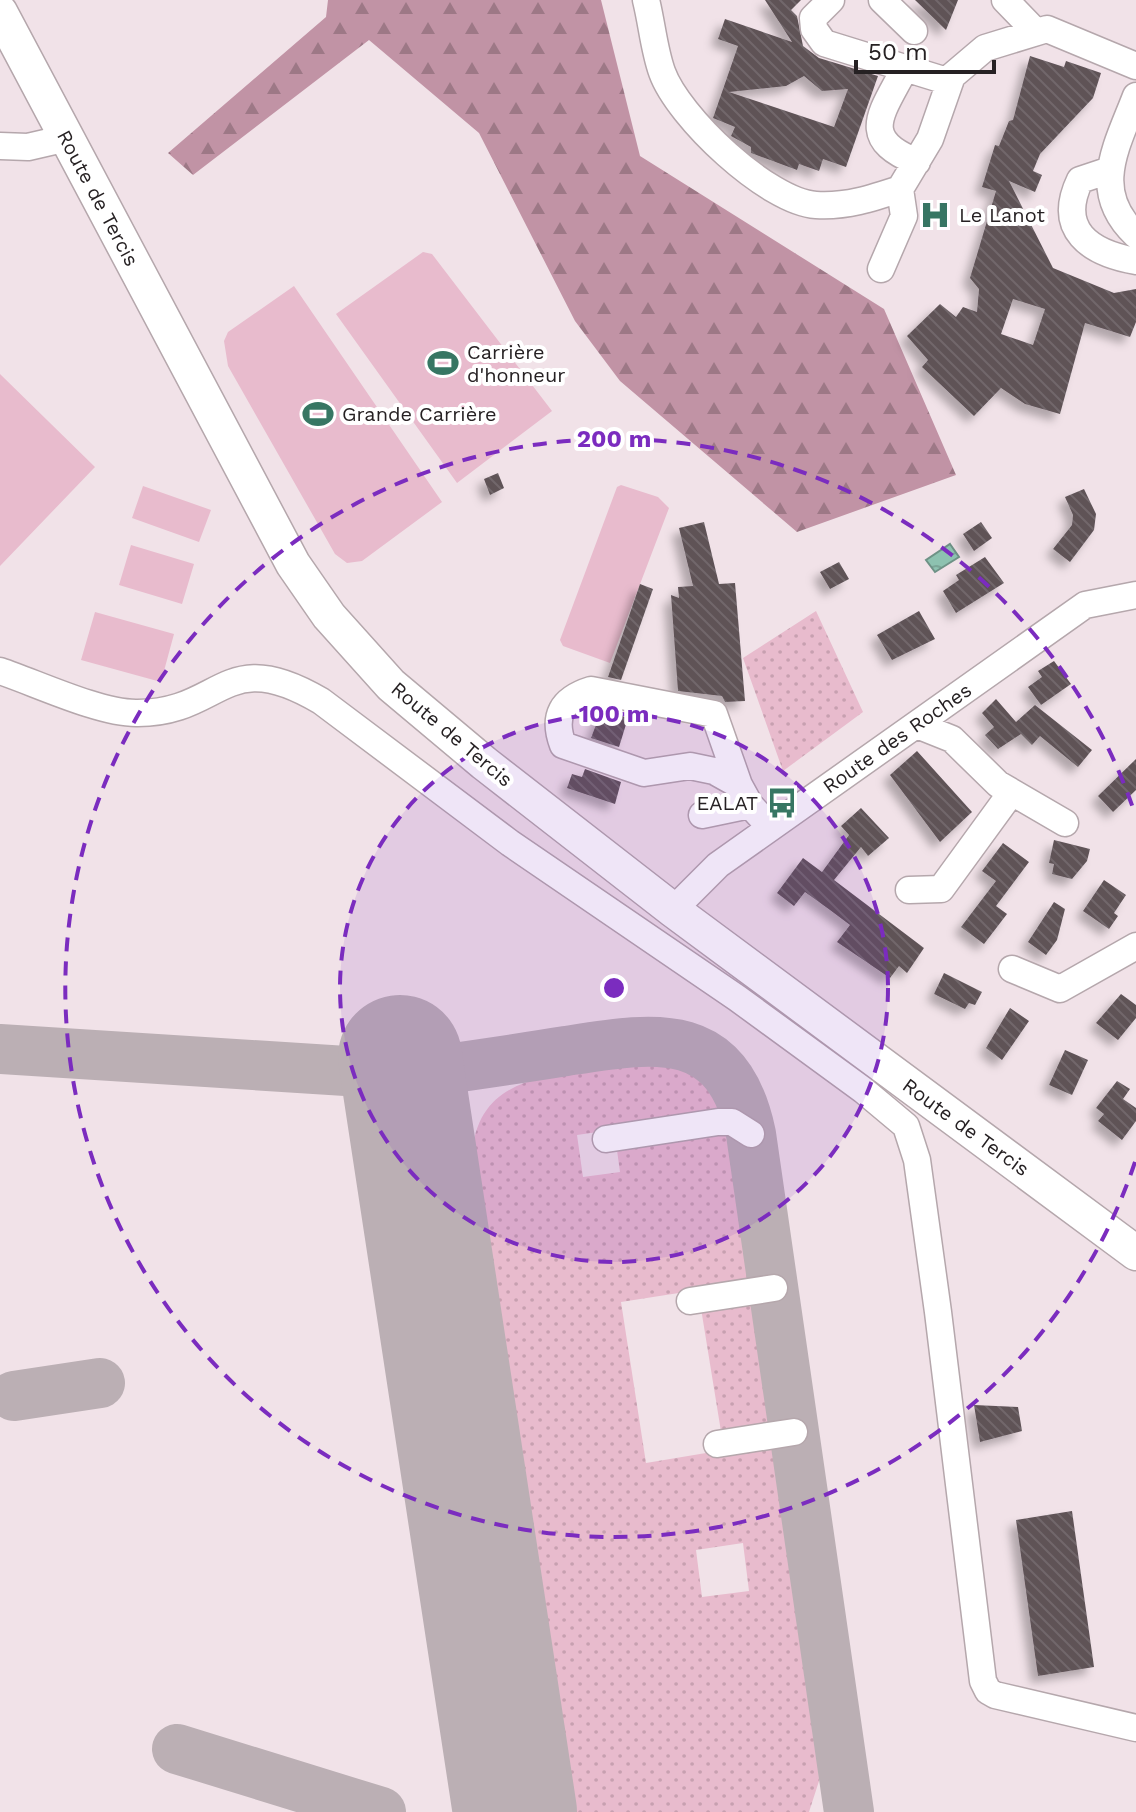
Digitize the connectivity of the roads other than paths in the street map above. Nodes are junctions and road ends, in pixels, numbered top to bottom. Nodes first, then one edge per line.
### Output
1 (646, 0) edge
2 (831, 0) edge
3 (882, 0) edge
4 (1005, 0) edge
5 (0, 12) edge
6 (914, 31) dead end
7 (1036, 32) junction
8 (1136, 66) edge
9 (905, 68) junction
10 (950, 82) junction
11 (1136, 96) edge
12 (67, 138) junction
13 (0, 146) edge
14 (917, 162) junction
15 (1107, 171) junction
16 (900, 189) junction
17 (1136, 235) edge
18 (1136, 261) edge
19 (881, 269) dead end
20 (1136, 595) edge
21 (0, 671) edge
22 (917, 725) junction
23 (1011, 793) junction
24 (745, 795) junction
25 (702, 815) dead end
26 (1065, 823) dead end
27 (771, 828) junction
28 (909, 890) dead end
29 (673, 910) junction
30 (1136, 946) edge
31 (1012, 969) dead end
32 (751, 1134) dead end
33 (606, 1139) dead end
34 (1136, 1253) edge
35 (774, 1288) dead end
36 (690, 1301) dead end
37 (794, 1432) dead end
38 (717, 1444) dead end
39 (1136, 1728) edge

1 - 16 street
2 - 9 street
3 - 6 street
4 - 7 street
5 - 12 main road, Route de Tercis
7 - 8 street
7 - 10 street
9 - 10 street
9 - 14 street
10 - 14 street
11 - 15 street
12 - 13 street
12 - 29 main road, Route de Tercis
14 - 16 street
15 - 17 street
15 - 18 street
16 - 19 street
20 - 22 street, Route des Roches
21 - 39 street
22 - 23 street
22 - 27 street, Route des Roches
23 - 26 street
23 - 28 street
24 - 24 street
24 - 25 street
24 - 27 street
27 - 29 street, Route des Roches
29 - 34 main road, Route de Tercis
30 - 31 street
32 - 33 street
35 - 36 street
37 - 38 street

